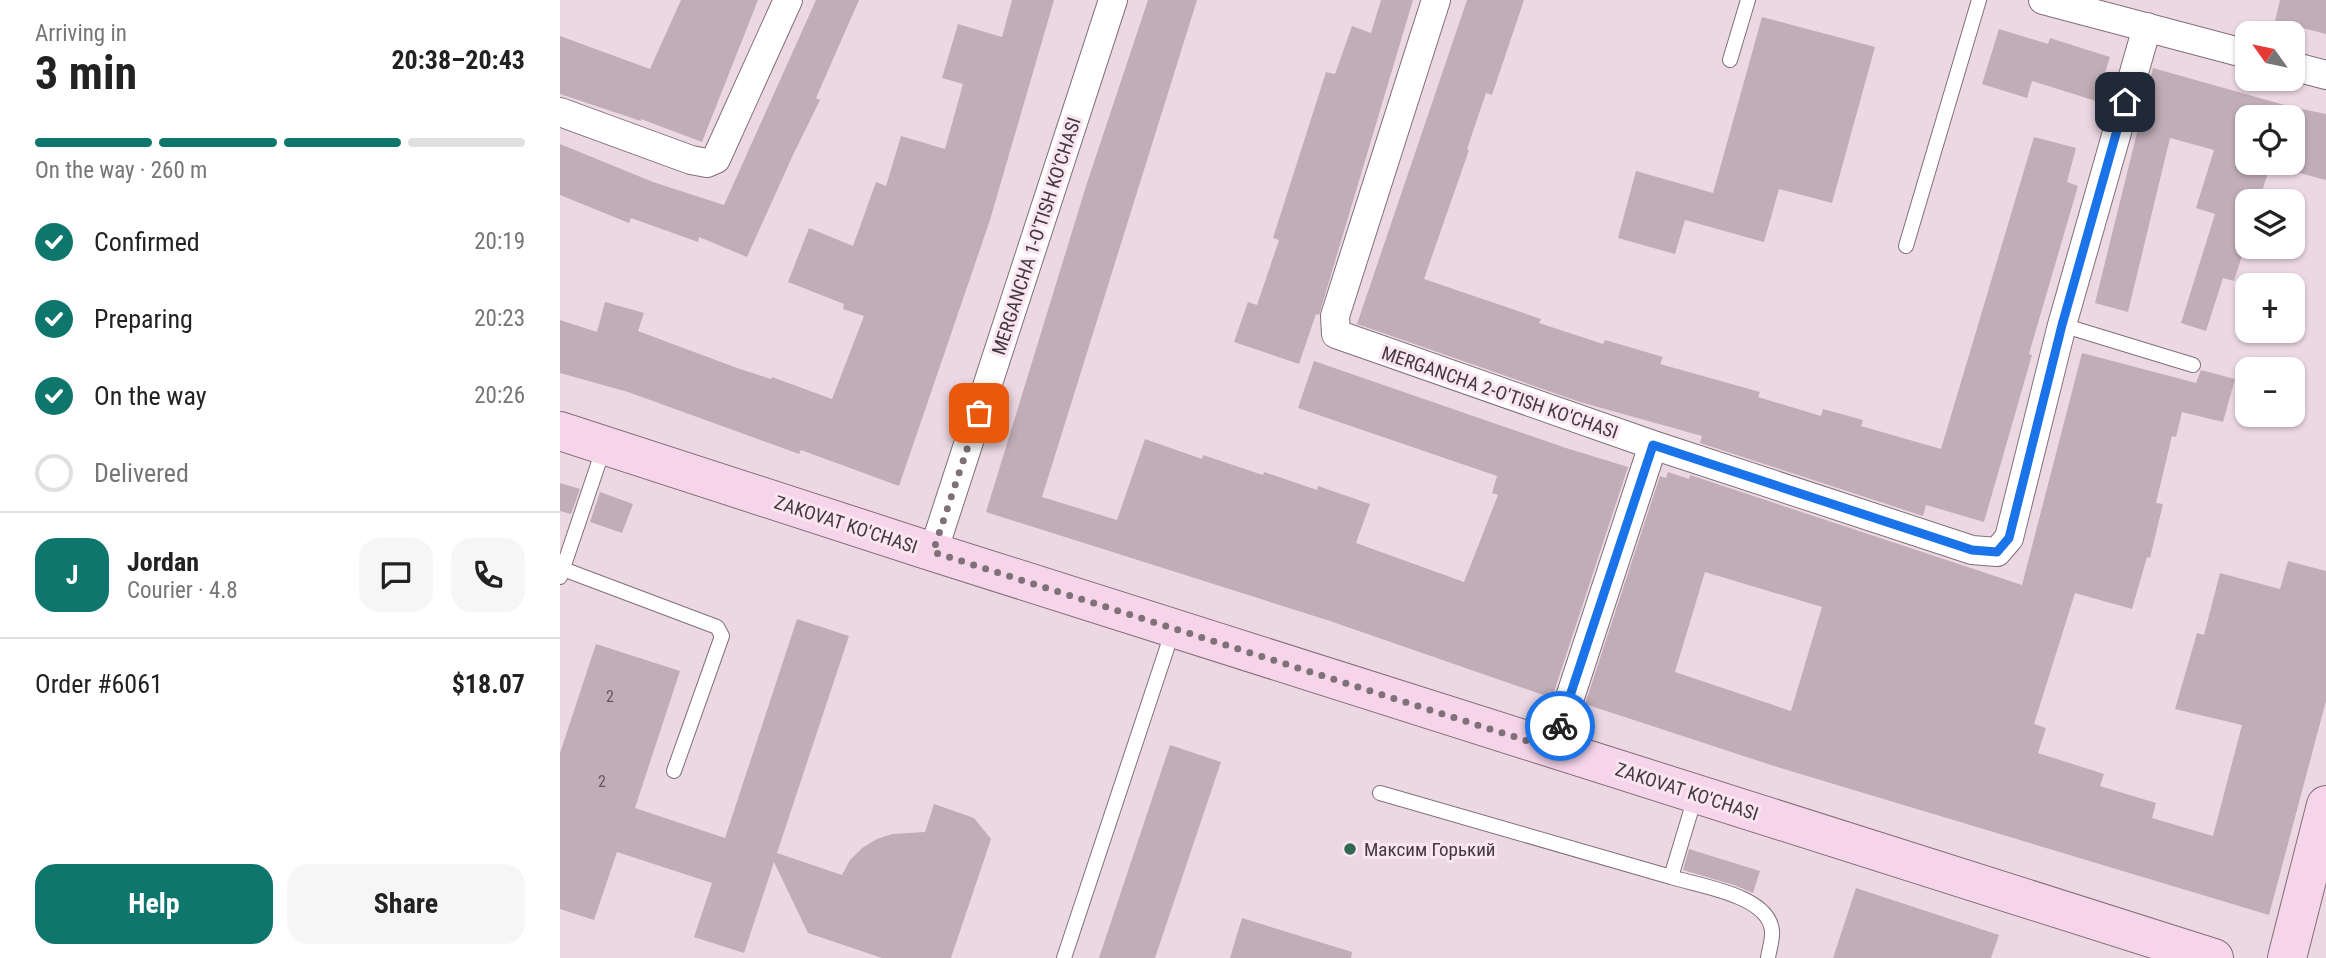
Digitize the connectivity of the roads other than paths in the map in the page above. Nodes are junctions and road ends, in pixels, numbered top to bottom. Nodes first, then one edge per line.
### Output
1 (788, 0) edge
2 (1113, 0) edge
3 (1436, 0) edge
4 (1748, 0) edge
5 (1979, 0) edge
6 (2043, 0) edge
7 (2147, 27) junction
8 (2235, 51) edge
9 (1730, 60) dead end
10 (2305, 69) edge
11 (2326, 75) edge
12 (560, 112) edge
13 (1906, 246) dead end
14 (2062, 325) junction
15 (2193, 365) dead end
16 (560, 431) edge
17 (605, 445) junction
18 (1653, 445) junction
19 (933, 552) junction
20 (561, 573) edge
21 (1174, 628) junction
22 (1553, 749) junction
23 (674, 771) dead end
24 (1380, 793) dead end
25 (1696, 794) junction
26 (2326, 805) edge
27 (1671, 877) junction
28 (1064, 958) edge
29 (1768, 958) edge
30 (2214, 958) edge
31 (2287, 958) edge

1 - 12 street
2 - 19 street, MERGANCHA 1-O'TISH KO'CHASI
3 - 18 street, MERGANCHA 2-O'TISH KO'CHASI
4 - 9 lane
5 - 13 lane
6 - 7 street
7 - 8 street
7 - 14 street, MERGANCHA 2-O'TISH KO'CHASI
10 - 11 street
14 - 15 lane
14 - 18 street, MERGANCHA 2-O'TISH KO'CHASI
16 - 17 street, ZAKOVAT KO'CHASI
17 - 19 street, ZAKOVAT KO'CHASI
17 - 20 lane
18 - 22 street
19 - 21 street, ZAKOVAT KO'CHASI
20 - 23 lane
21 - 22 street, ZAKOVAT KO'CHASI
21 - 28 lane
22 - 25 street, ZAKOVAT KO'CHASI
24 - 27 lane
25 - 27 lane
25 - 30 street, ZAKOVAT KO'CHASI
26 - 31 street
27 - 29 lane

